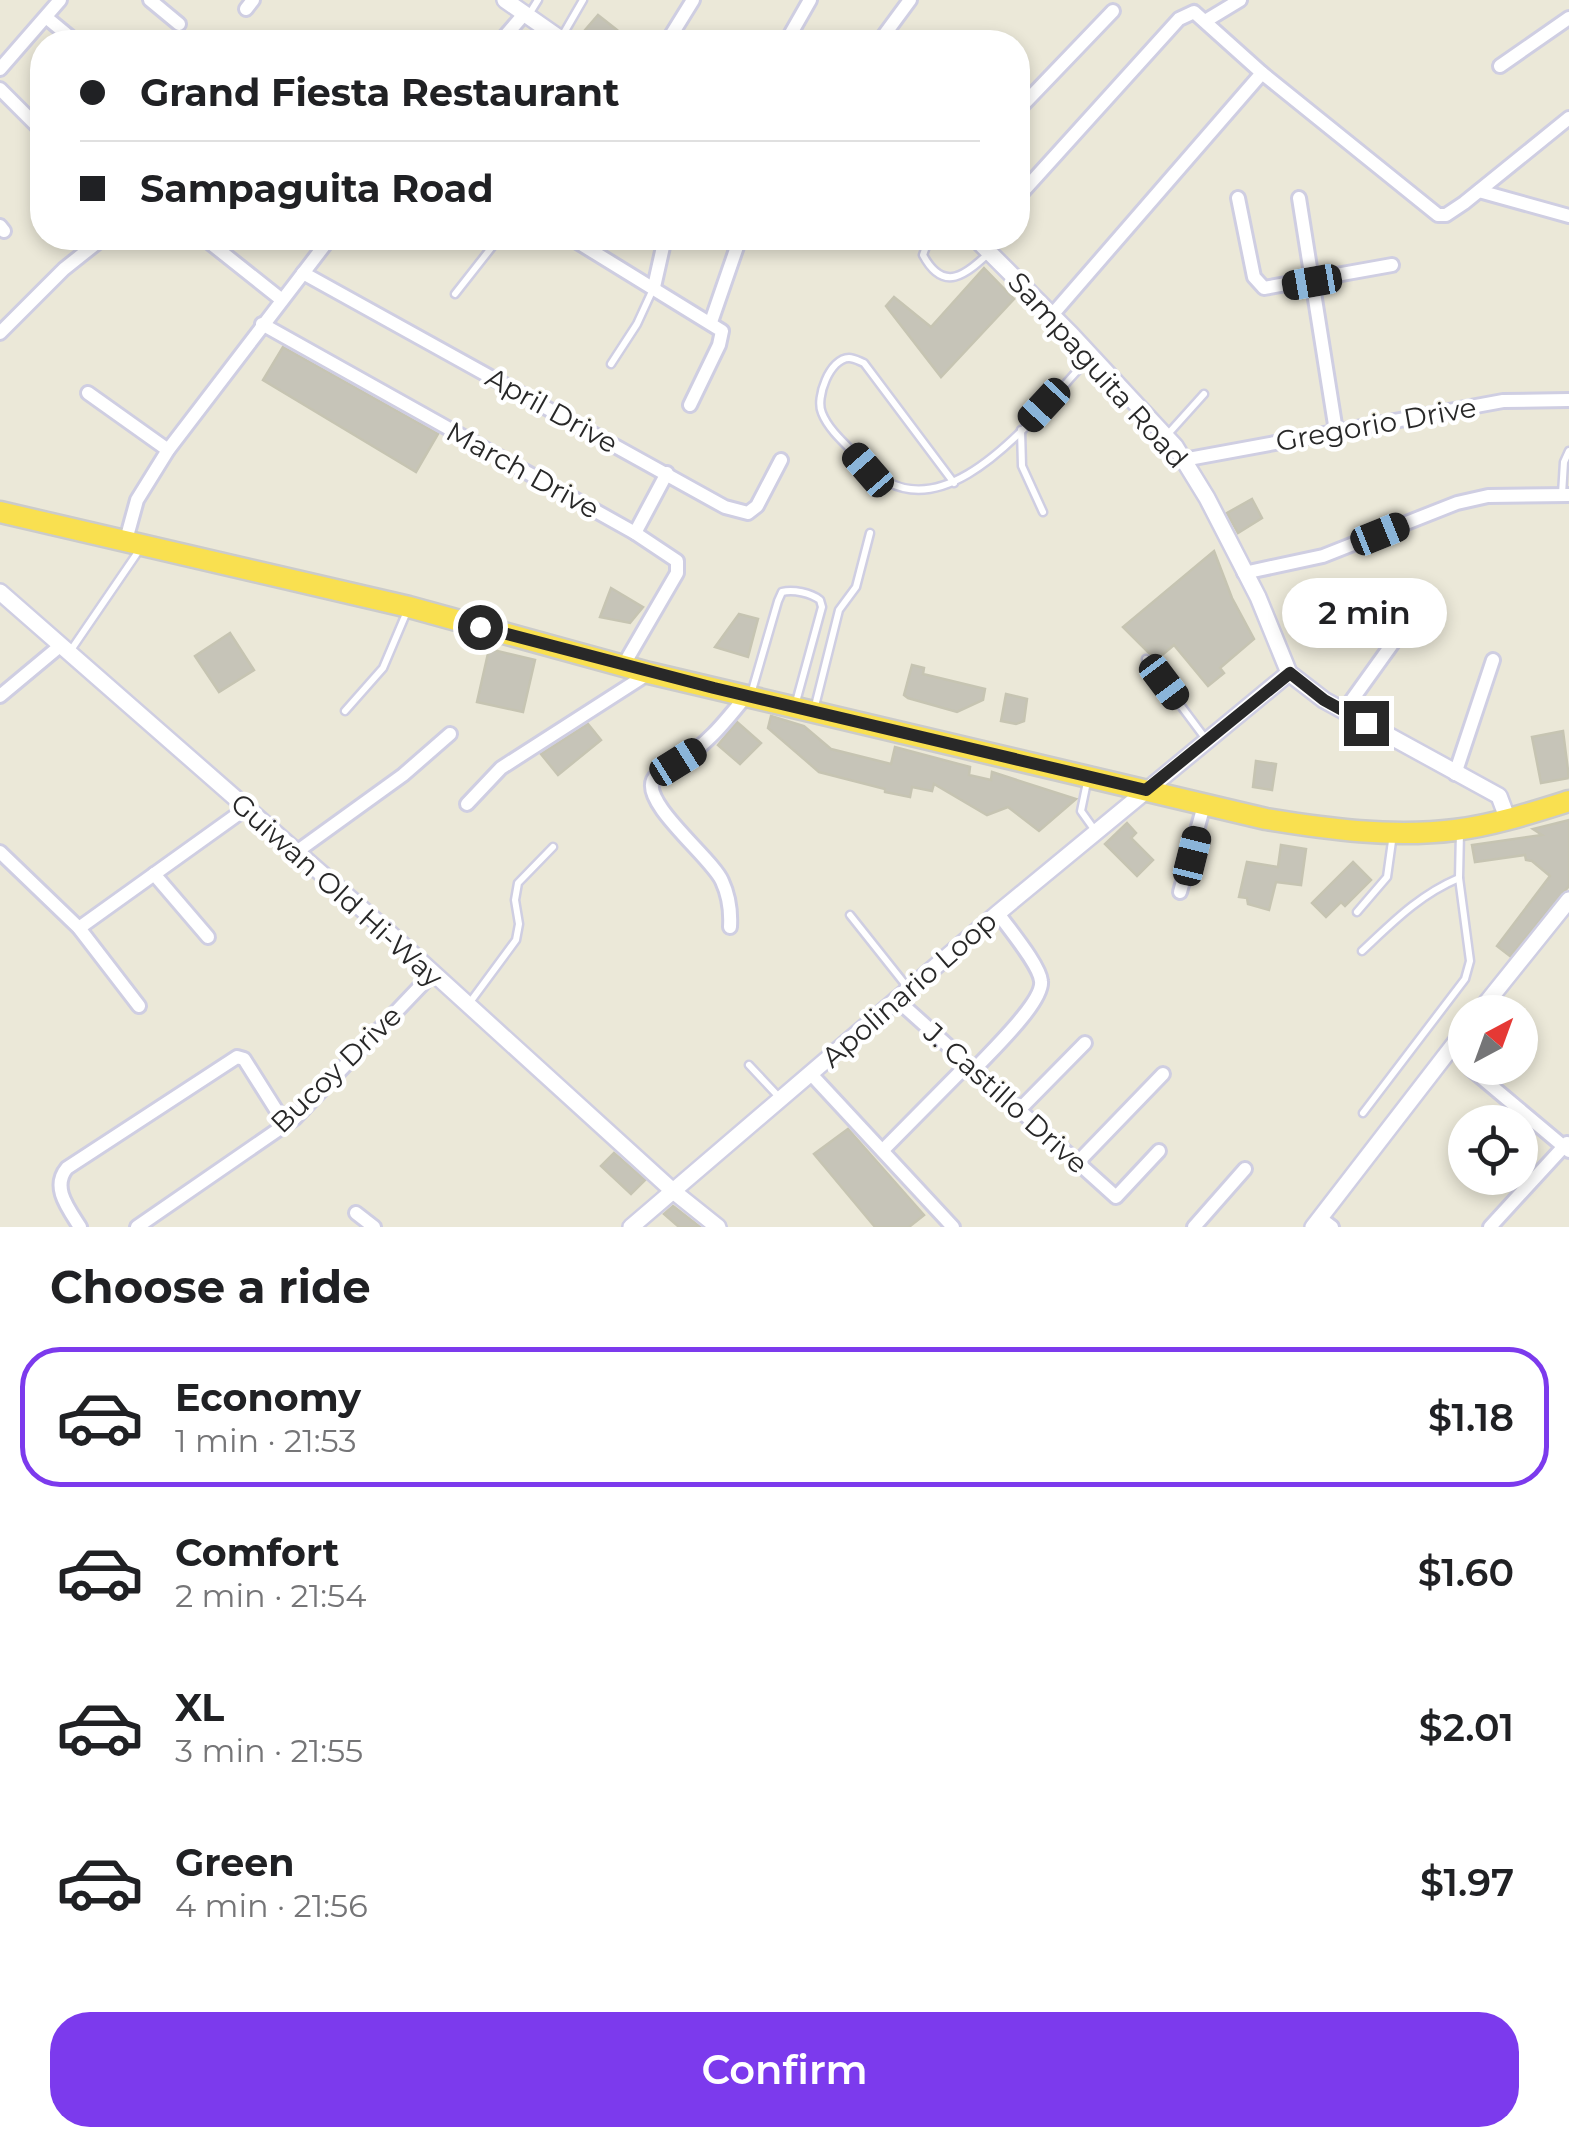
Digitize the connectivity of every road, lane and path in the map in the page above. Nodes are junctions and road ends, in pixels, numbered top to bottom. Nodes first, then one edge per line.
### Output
1 (60, 0) edge
2 (150, 0) edge
3 (538, 0) edge
4 (583, 0) edge
5 (694, 0) edge
6 (810, 0) edge
7 (910, 0) edge
8 (1240, 0) edge
9 (509, 1) edge
10 (1113, 11) dead end
11 (527, 14) junction
12 (47, 18) junction
13 (1569, 18) edge
14 (1207, 20) junction
15 (179, 24) dead end
16 (36, 30) edge
17 (62, 30) edge
18 (512, 30) edge
19 (548, 30) edge
20 (568, 30) edge
21 (675, 30) edge
22 (793, 30) edge
23 (887, 30) edge
24 (30, 36) edge
25 (1500, 66) dead end
26 (0, 69) edge
27 (1262, 73) junction
28 (0, 89) edge
29 (1030, 97) edge
30 (1569, 118) edge
31 (30, 120) edge
32 (1030, 184) edge
33 (1479, 191) junction
34 (1238, 198) dead end
35 (1299, 198) dead end
36 (1569, 216) edge
37 (89, 250) edge
38 (219, 250) edge
39 (320, 250) edge
40 (489, 250) edge
41 (591, 250) edge
42 (662, 250) edge
43 (736, 250) edge
44 (925, 250) edge
45 (977, 250) edge
46 (989, 250) edge
47 (1392, 265) dead end
48 (302, 273) junction
49 (1312, 282) junction
50 (654, 287) junction
51 (455, 294) dead end
52 (282, 300) junction
53 (1052, 316) junction
54 (711, 322) junction
55 (262, 324) junction
56 (0, 333) edge
57 (1090, 357) junction
58 (611, 364) dead end
59 (88, 393) dead end
60 (1204, 394) dead end
61 (1569, 400) edge
62 (690, 405) dead end
63 (1021, 429) junction
64 (1336, 431) junction
65 (1166, 436) junction
66 (168, 450) junction
67 (1569, 452) edge
68 (781, 460) dead end
69 (1184, 460) junction
70 (667, 473) junction
71 (954, 483) junction
72 (1566, 495) edge
73 (0, 512) edge
74 (1043, 512) dead end
75 (870, 533) dead end
76 (635, 534) junction
77 (135, 542) junction
78 (1244, 574) junction
79 (0, 592) edge
80 (408, 608) junction
81 (1400, 633) dead end
82 (65, 649) junction
83 (1146, 659) dead end
84 (1493, 660) dead end
85 (623, 666) junction
86 (649, 673) junction
87 (1290, 673) junction
88 (0, 696) edge
89 (748, 697) junction
90 (805, 710) junction
91 (345, 711) dead end
92 (1344, 711) junction
93 (450, 734) dead end
94 (1207, 740) junction
95 (1455, 774) junction
96 (1088, 776) junction
97 (1146, 790) junction
98 (1569, 801) edge
99 (467, 804) dead end
100 (1204, 805) junction
101 (246, 809) junction
102 (1508, 820) junction
103 (1460, 830) junction
104 (1096, 832) junction
105 (1393, 833) junction
106 (553, 847) dead end
107 (0, 852) edge
108 (296, 853) junction
109 (154, 874) junction
110 (1459, 878) junction
111 (1180, 892) dead end
112 (1569, 900) edge
113 (1357, 912) dead end
114 (998, 913) junction
115 (850, 915) dead end
116 (730, 927) dead end
117 (79, 928) junction
118 (208, 937) dead end
119 (1362, 951) dead end
120 (432, 974) junction
121 (902, 994) junction
122 (1494, 995) edge
123 (138, 1006) dead end
124 (467, 1006) junction
125 (1084, 1043) dead end
126 (1448, 1051) edge
127 (750, 1065) dead end
128 (971, 1068) junction
129 (810, 1073) junction
130 (1163, 1074) dead end
131 (1492, 1085) edge
132 (780, 1098) junction
133 (1019, 1110) junction
134 (1363, 1113) dead end
135 (285, 1124) junction
136 (1567, 1146) edge
137 (884, 1149) junction
138 (1159, 1152) dead end
139 (1078, 1162) junction
140 (1245, 1170) dead end
141 (673, 1191) junction
142 (356, 1213) dead end
143 (1322, 1224) edge
144 (80, 1227) edge
145 (137, 1227) edge
146 (374, 1227) edge
147 (631, 1227) edge
148 (718, 1227) edge
149 (952, 1227) edge
150 (1194, 1227) edge
151 (1490, 1227) edge

1 - 12 street
2 - 15 street
3 - 11 lane
4 - 20 lane
5 - 21 street
6 - 22 street
7 - 23 street
8 - 14 street
9 - 11 street
10 - 29 street
11 - 18 street
11 - 19 street
12 - 16 street
12 - 17 street
13 - 25 street
14 - 27 street
14 - 32 street
24 - 26 street
27 - 33 street
27 - 53 street
28 - 31 street
30 - 33 street
33 - 36 street
34 - 49 street
35 - 49 street
37 - 56 street
38 - 52 street
39 - 48 street
40 - 51 lane
41 - 50 street
42 - 50 street
43 - 54 street
44 - 45 lane
46 - 53 street, Sampaguita Road
47 - 49 street
48 - 52 street
48 - 70 street, April Drive
49 - 64 street
50 - 54 street
50 - 58 lane
52 - 55 street
53 - 57 street, Sampaguita Road
54 - 62 street
55 - 66 street
55 - 76 street, March Drive
57 - 63 lane
57 - 65 street, Sampaguita Road
59 - 66 street
60 - 65 lane
61 - 64 street, Gregorio Drive
63 - 71 lane
63 - 74 lane
64 - 69 street, Gregorio Drive
65 - 69 street, Sampaguita Road
66 - 77 street
67 - 72 lane
68 - 70 street, April Drive
69 - 78 street, Sampaguita Road
70 - 76 street
71 - 71 lane
72 - 78 street
73 - 77 highway
75 - 90 lane
76 - 85 street, March Drive
77 - 80 highway
77 - 82 lane
78 - 87 street, Sampaguita Road
79 - 82 street, Guiwan Old Hi-Way
80 - 85 highway
80 - 91 lane
81 - 92 street
82 - 88 street
82 - 101 street, Guiwan Old Hi-Way
83 - 94 lane
84 - 95 street
85 - 86 highway
86 - 89 highway
86 - 99 street
87 - 92 street
87 - 94 street
89 - 90 highway
89 - 90 lane
89 - 116 street
90 - 96 highway
92 - 95 street
93 - 108 street
94 - 97 street
95 - 102 street
96 - 97 highway
96 - 104 lane
97 - 100 highway
97 - 104 street, Apolinario Loop
98 - 102 highway
100 - 105 highway
100 - 111 street
101 - 108 street, Guiwan Old Hi-Way
101 - 109 street
102 - 103 highway
103 - 105 highway
103 - 110 lane
104 - 114 street, Apolinario Loop
105 - 113 lane
106 - 124 lane
107 - 117 street
108 - 120 street, Guiwan Old Hi-Way
109 - 117 street
109 - 118 street
110 - 119 lane
110 - 134 lane
112 - 122 street
114 - 121 street, Apolinario Loop
114 - 128 street
115 - 121 lane
117 - 123 street
120 - 124 street, Guiwan Old Hi-Way
120 - 135 street, Bucoy Drive
121 - 128 street, J. Castillo Drive
121 - 129 street, Apolinario Loop
124 - 141 street, Guiwan Old Hi-Way
125 - 133 street
126 - 143 street
127 - 132 lane
128 - 133 street, J. Castillo Drive
128 - 137 street
129 - 132 street, Apolinario Loop
129 - 137 street
130 - 139 street
131 - 136 street
132 - 141 street, Apolinario Loop
133 - 139 street, J. Castillo Drive
135 - 144 street
135 - 145 street, Bucoy Drive
136 - 151 street
137 - 149 street
138 - 139 street, J. Castillo Drive
140 - 150 street
141 - 147 street, Apolinario Loop
141 - 148 street, Guiwan Old Hi-Way
142 - 146 street

